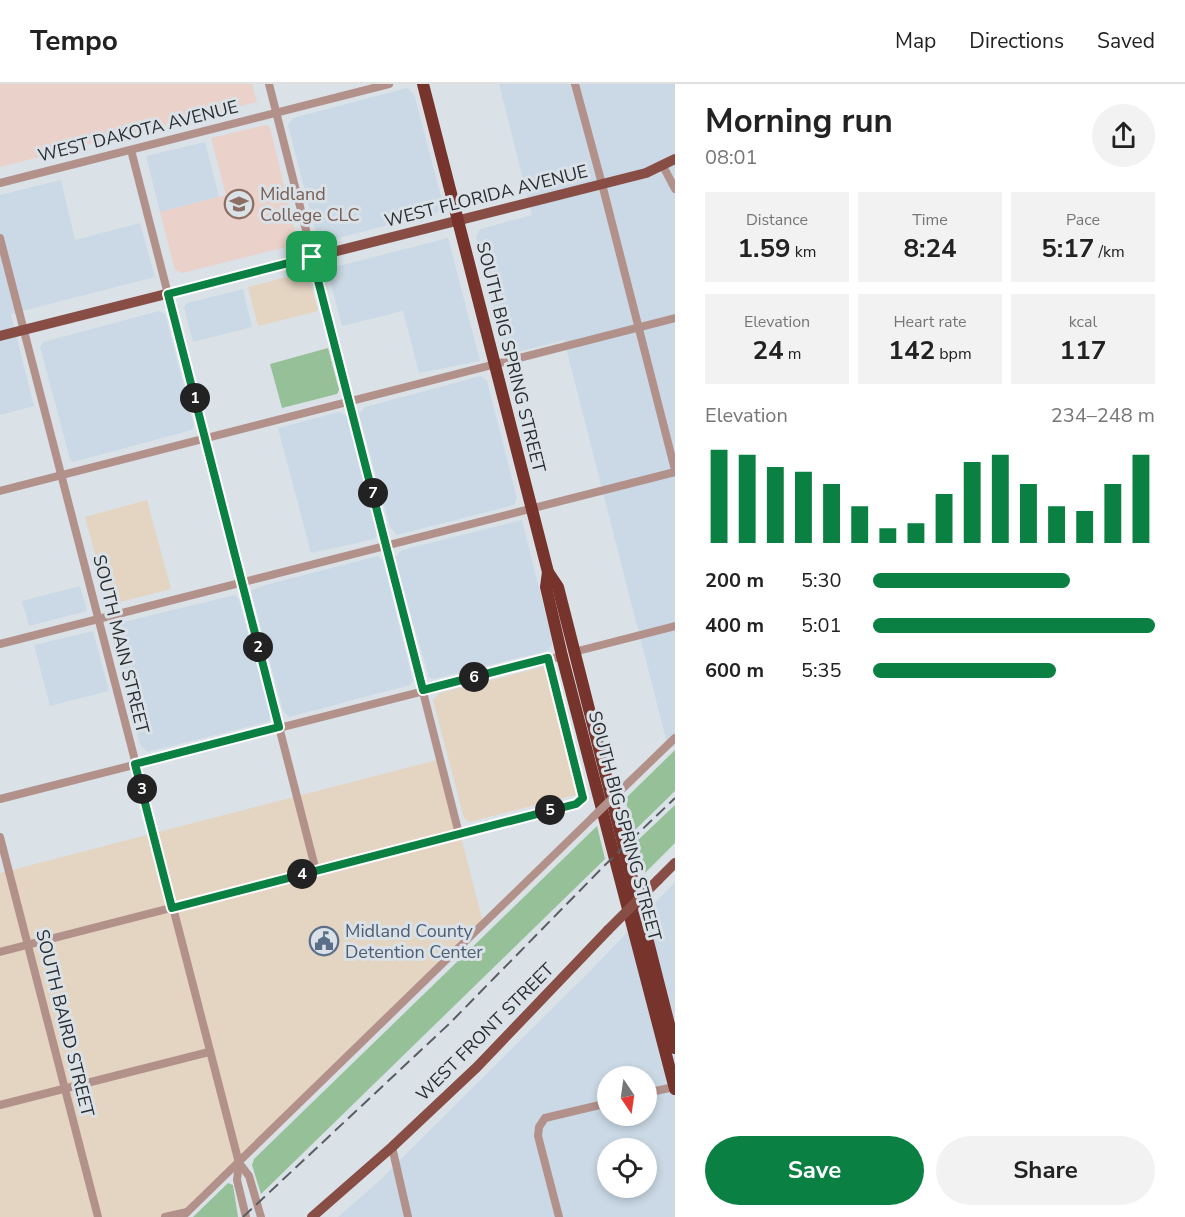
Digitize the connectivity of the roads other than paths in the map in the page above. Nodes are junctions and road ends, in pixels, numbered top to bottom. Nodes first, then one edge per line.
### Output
1 (269, 84) edge
2 (389, 84) edge
3 (423, 84) edge
4 (575, 84) edge
5 (276, 113) junction
6 (131, 150) junction
7 (675, 159) edge
8 (663, 166) junction
9 (0, 183) edge
10 (602, 184) junction
11 (675, 189) edge
12 (458, 220) junction
13 (0, 238) edge
14 (312, 257) junction
15 (168, 294) junction
16 (675, 318) edge
17 (639, 327) junction
18 (24, 330) junction
19 (0, 336) edge
20 (495, 364) junction
21 (350, 401) junction
22 (205, 438) junction
23 (675, 471) edge
24 (61, 475) junction
25 (0, 491) edge
26 (532, 508) junction
27 (386, 545) junction
28 (241, 583) junction
29 (98, 619) junction
30 (675, 626) edge
31 (0, 644) edge
32 (568, 654) junction
33 (548, 658) junction
34 (423, 690) junction
35 (279, 727) junction
36 (675, 738) edge
37 (135, 764) junction
38 (0, 799) edge
39 (459, 834) junction
40 (0, 837) edge
41 (675, 863) edge
42 (316, 871) junction
43 (172, 908) junction
44 (28, 945) junction
45 (0, 952) edge
46 (675, 1048) edge
47 (209, 1052) junction
48 (675, 1088) edge
49 (65, 1089) junction
50 (657, 1092) edge
51 (0, 1105) edge
52 (597, 1105) edge
53 (392, 1147) junction
54 (238, 1163) junction
55 (184, 1214) edge
56 (98, 1217) edge
57 (165, 1217) edge
58 (246, 1217) edge
59 (261, 1217) edge
60 (312, 1217) edge
61 (408, 1217) edge
62 (559, 1217) edge

1 - 5 street
2 - 5 street, WEST DAKOTA AVENUE
3 - 12 highway, SOUTH BIG SPRING STREET
4 - 10 street
5 - 6 street, WEST DAKOTA AVENUE
5 - 14 street
6 - 9 street, WEST DAKOTA AVENUE
6 - 15 street
7 - 8 main road, WEST FLORIDA AVENUE
8 - 10 main road, WEST FLORIDA AVENUE
8 - 11 street
10 - 12 main road, WEST FLORIDA AVENUE
10 - 17 street
12 - 14 main road, WEST FLORIDA AVENUE
12 - 20 highway, SOUTH BIG SPRING STREET
13 - 18 street, SOUTH MAIN STREET
14 - 15 main road, WEST FLORIDA AVENUE
14 - 21 street
15 - 18 main road, WEST FLORIDA AVENUE
15 - 22 street
16 - 17 street
17 - 20 street
17 - 23 street
18 - 19 main road, WEST FLORIDA AVENUE
18 - 24 street, SOUTH MAIN STREET
20 - 21 street
20 - 26 highway, SOUTH BIG SPRING STREET
21 - 22 street
21 - 27 street
22 - 24 street
22 - 28 street
23 - 26 street
24 - 25 street
24 - 29 street, SOUTH MAIN STREET
26 - 27 street
26 - 32 highway, SOUTH BIG SPRING STREET
27 - 28 street
27 - 34 street
28 - 29 street
28 - 35 street
29 - 31 street
29 - 37 street, SOUTH MAIN STREET
30 - 32 street
32 - 33 street
32 - 46 highway, SOUTH BIG SPRING STREET
32 - 48 highway, SOUTH BIG SPRING STREET
33 - 34 street
33 - 39 street, SOUTH BIG SPRING STREET
34 - 35 street
34 - 39 street
35 - 37 street
35 - 42 street
36 - 54 street, bridge
37 - 38 street
37 - 43 street, SOUTH MAIN STREET
39 - 42 street
40 - 44 street, SOUTH BAIRD STREET
41 - 53 main road, WEST FRONT STREET, bridge
42 - 43 street
43 - 44 street
43 - 47 street, SOUTH MAIN STREET
44 - 45 street
44 - 49 street, SOUTH BAIRD STREET
47 - 49 street
47 - 54 street, SOUTH MAIN STREET
48 - 50 street
49 - 51 street
49 - 56 street, SOUTH BAIRD STREET
52 - 62 street
53 - 60 main road, WEST FRONT STREET
53 - 61 street
54 - 55 street
54 - 58 street, SOUTH MAIN STREET
54 - 59 street, SOUTH MAIN STREET
55 - 57 street

